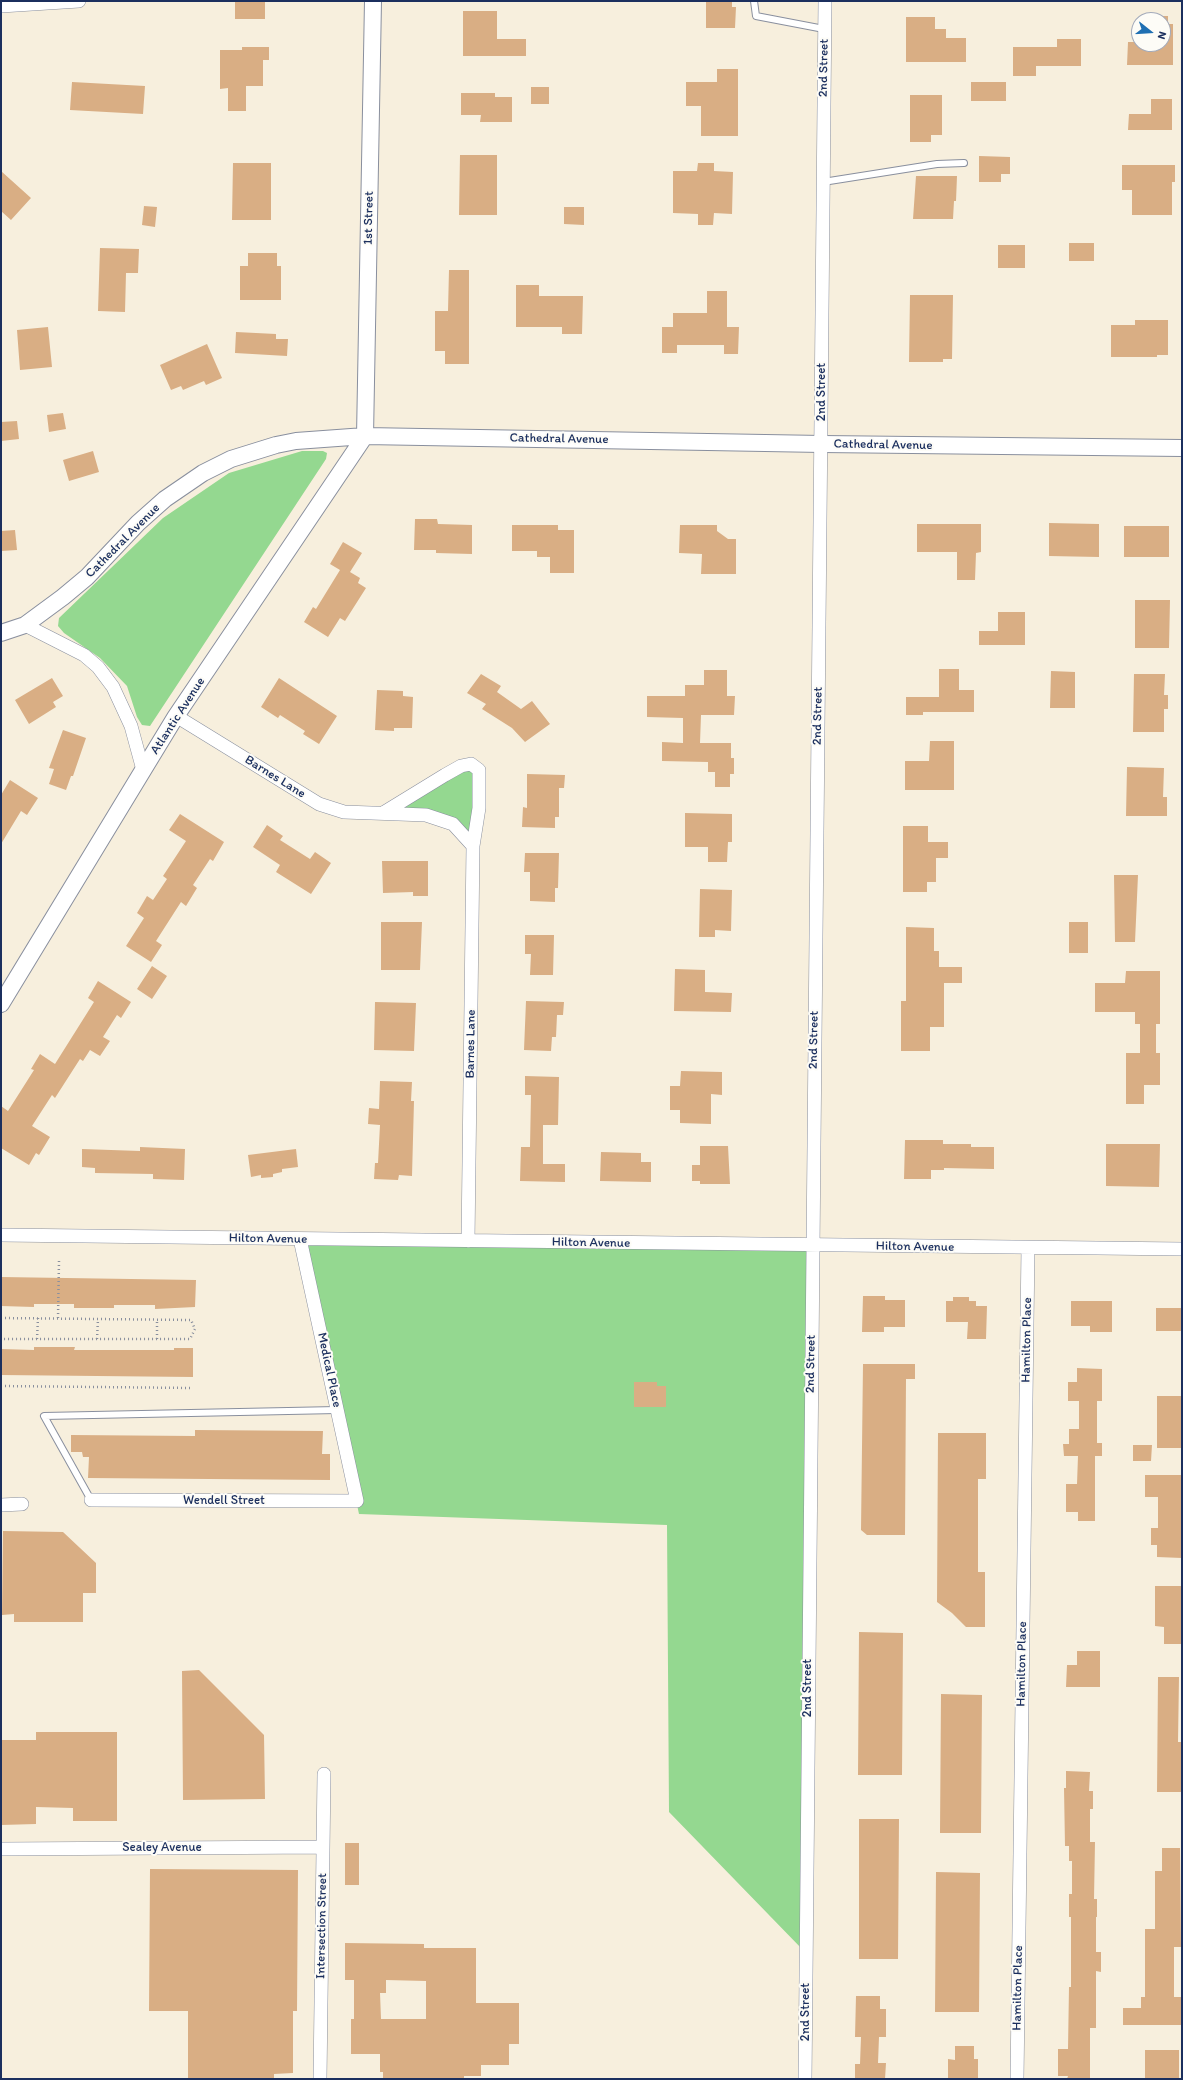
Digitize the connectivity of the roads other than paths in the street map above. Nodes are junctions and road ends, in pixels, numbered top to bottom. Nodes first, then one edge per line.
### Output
1 (79, 1) edge
2 (373, 1) edge
3 (754, 1) edge
4 (825, 1) edge
5 (1, 6) edge
6 (824, 29) junction
7 (964, 163) dead end
8 (823, 182) junction
9 (365, 436) junction
10 (822, 444) junction
11 (1182, 448) edge
12 (26, 625) junction
13 (1, 633) edge
14 (176, 716) junction
15 (143, 770) junction
16 (383, 813) junction
17 (473, 846) junction
18 (1, 1004) edge
19 (1, 1234) edge
20 (300, 1239) junction
21 (468, 1241) junction
22 (812, 1245) junction
23 (1028, 1248) junction
24 (1182, 1249) edge
25 (337, 1410) junction
26 (91, 1500) joint
27 (357, 1501) joint
28 (22, 1504) dead end
29 (1, 1505) edge
30 (324, 1774) dead end
31 (323, 1847) junction
32 (1, 1849) edge
33 (320, 2079) edge
34 (805, 2079) edge
35 (1017, 2079) edge

1 - 5 street
2 - 9 street, 1st Street
3 - 6 lane
4 - 6 street, 2nd Street
6 - 8 street, 2nd Street
7 - 8 lane
8 - 10 street, 2nd Street
9 - 10 street, Cathedral Avenue
9 - 12 street, Cathedral Avenue
9 - 14 street, Atlantic Avenue
10 - 11 street, Cathedral Avenue
10 - 22 street, 2nd Street
12 - 13 street, Cathedral Avenue
12 - 15 street
14 - 15 street, Atlantic Avenue
14 - 16 street, Barnes Lane
15 - 18 street, Atlantic Avenue
16 - 17 street, Barnes Lane
16 - 17 street, Barnes Lane
17 - 21 street, Barnes Lane
19 - 20 street, Hilton Avenue
20 - 21 street, Hilton Avenue
20 - 25 street, Medical Place
21 - 22 street, Hilton Avenue
22 - 23 street, Hilton Avenue
22 - 34 street, 2nd Street
23 - 24 street, Hilton Avenue
23 - 35 street, Hamilton Place
25 - 26 lane
25 - 27 street, Medical Place
26 - 27 street, Wendell Street
28 - 29 street
30 - 31 street, Intersection Street
31 - 32 street, Sealey Avenue
31 - 33 street, Intersection Street

